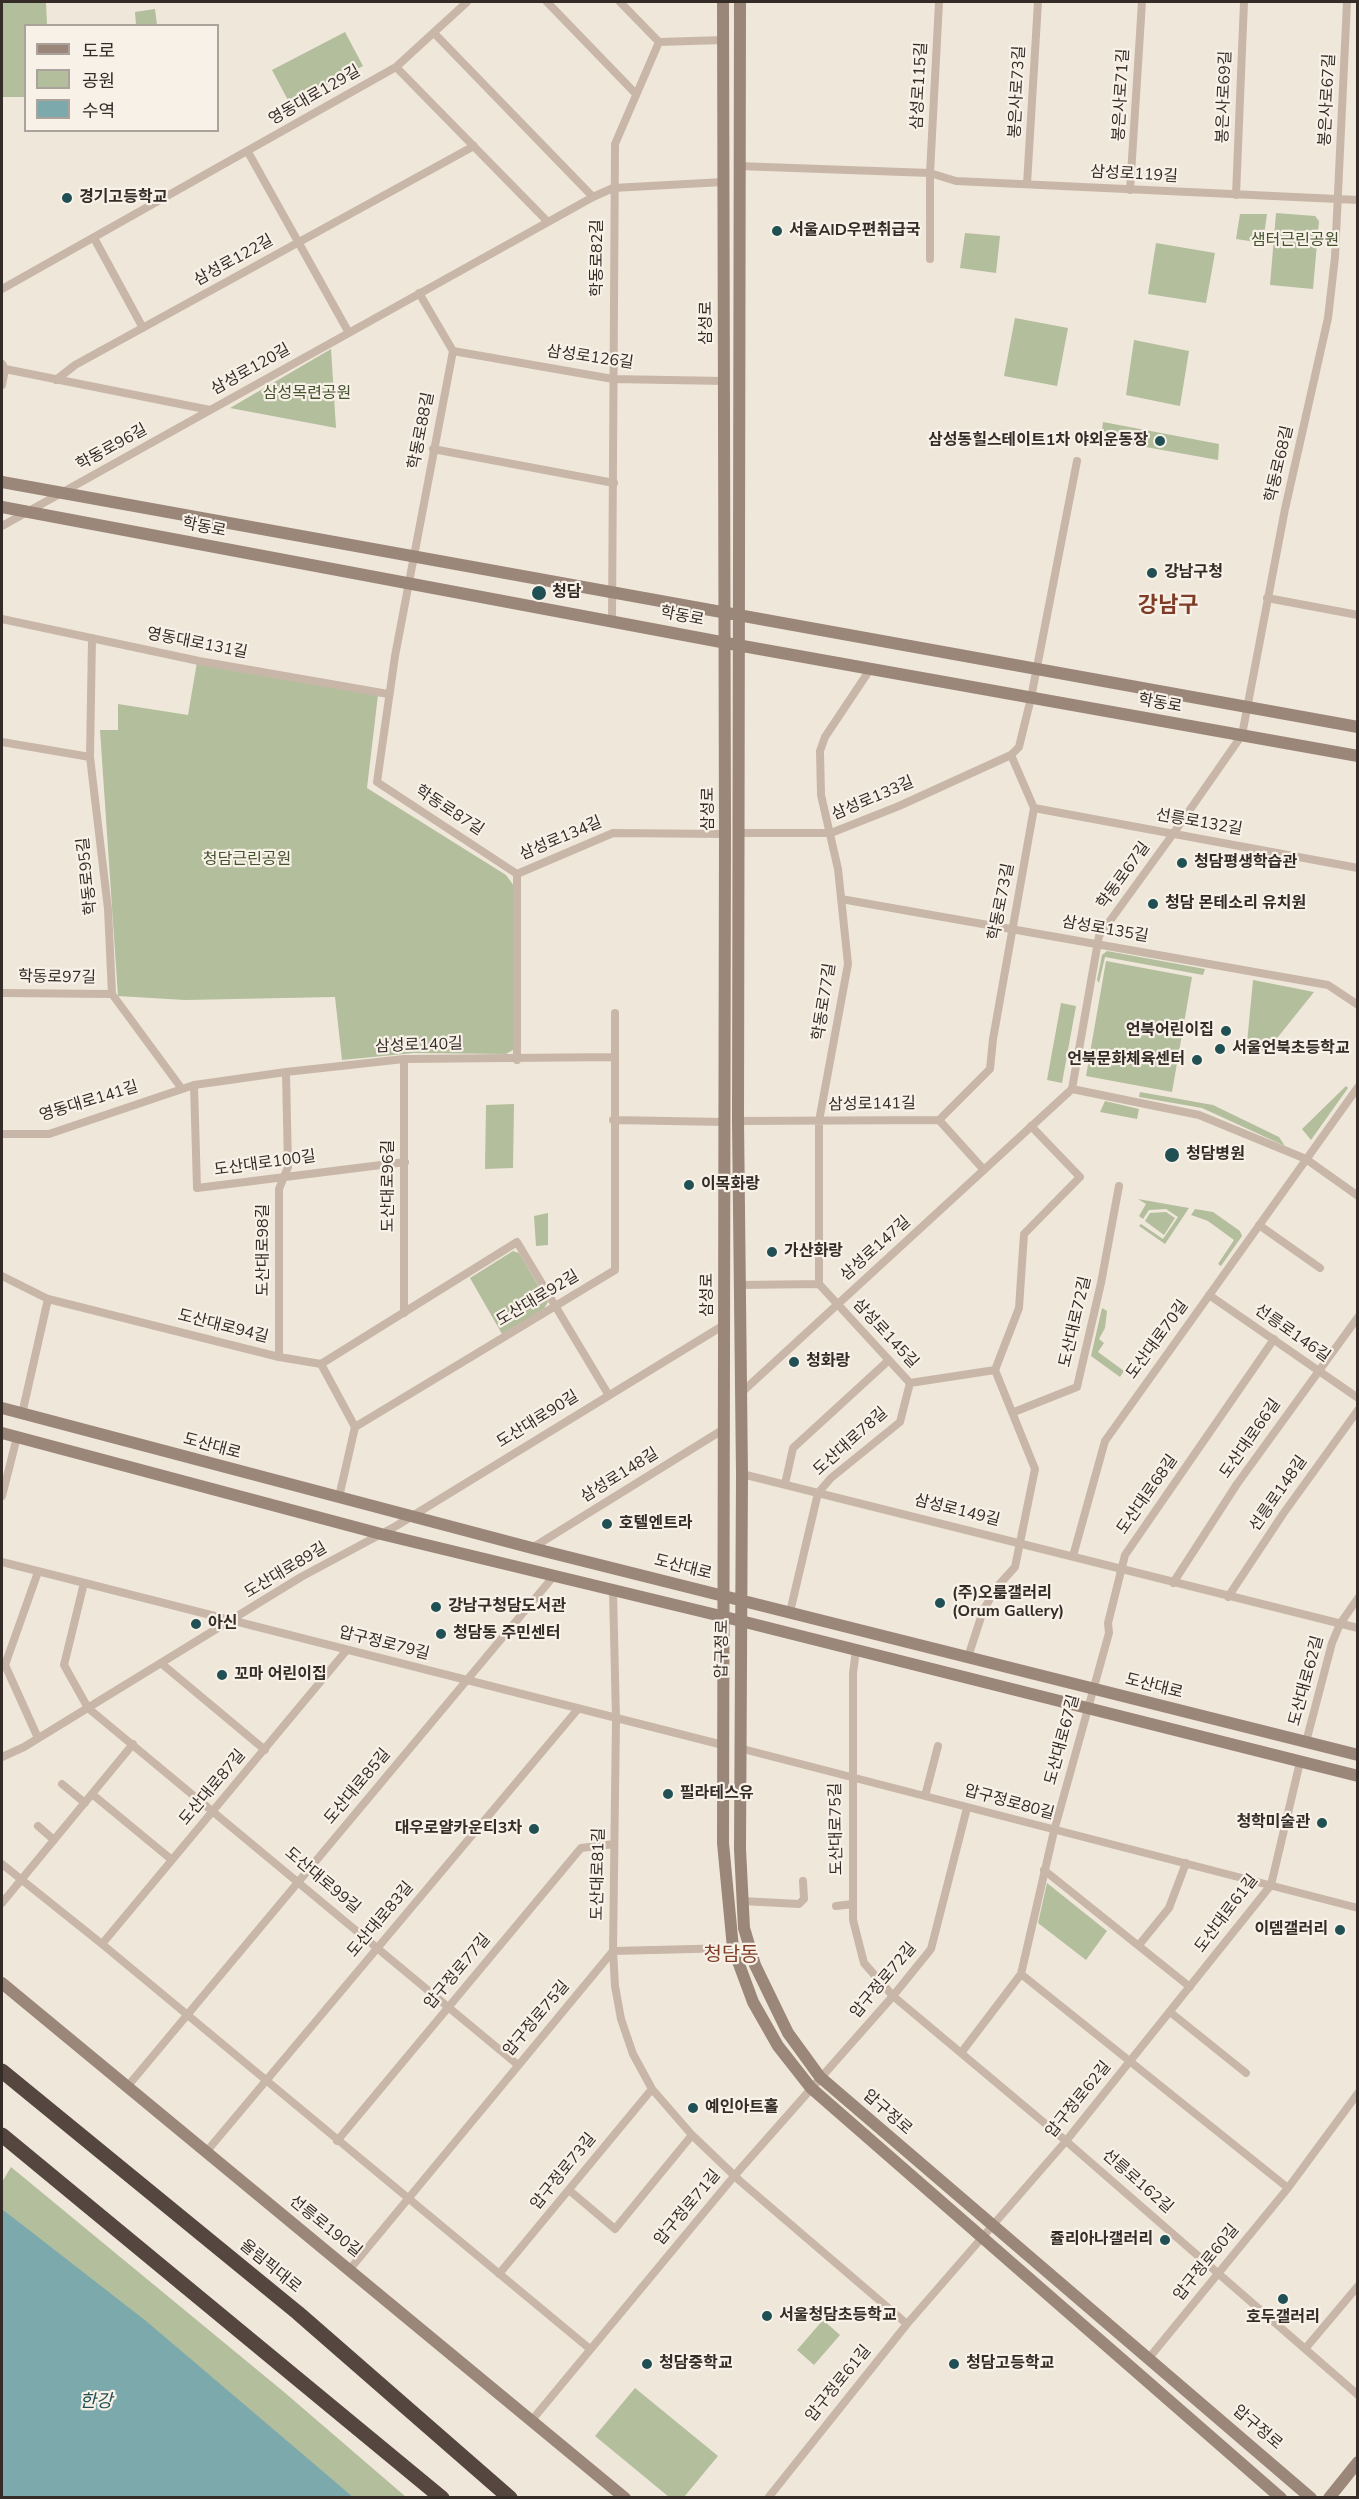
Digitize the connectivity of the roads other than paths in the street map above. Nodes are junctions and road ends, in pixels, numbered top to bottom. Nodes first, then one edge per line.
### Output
1 (466, 2) edge
2 (547, 2) edge
3 (620, 2) edge
4 (723, 2) edge
5 (740, 2) edge
6 (939, 2) edge
7 (1038, 2) edge
8 (1142, 2) edge
9 (1244, 2) edge
10 (1347, 2) edge
11 (434, 33) junction
12 (723, 40) junction
13 (659, 42) junction
14 (396, 67) junction
15 (636, 94) junction
16 (474, 146) junction
17 (248, 152) junction
18 (738, 166) junction
19 (930, 173) junction
20 (723, 182) junction
21 (1027, 184) junction
22 (614, 188) junction
23 (1130, 190) junction
24 (1236, 195) junction
25 (593, 197) junction
26 (1338, 200) junction
27 (1358, 200) edge
28 (547, 221) junction
29 (94, 238) junction
30 (298, 242) junction
31 (930, 259) dead end
32 (2, 289) edge
33 (419, 293) junction
34 (143, 328) junction
35 (349, 333) junction
36 (453, 351) junction
37 (3, 367) edge
38 (613, 379) junction
39 (56, 380) junction
40 (724, 381) junction
41 (2, 385) edge
42 (210, 410) junction
43 (433, 449) junction
44 (1077, 461) dead end
45 (2, 482) edge
46 (614, 483) junction
47 (62, 494) junction
48 (2, 507) edge
49 (27, 512) junction
50 (2, 526) edge
51 (413, 557) junction
52 (408, 584) junction
53 (611, 592) junction
54 (1267, 598) junction
55 (724, 614) junction
56 (1358, 615) edge
57 (739, 617) junction
58 (2, 619) edge
59 (612, 621) junction
60 (92, 638) junction
61 (724, 642) junction
62 (737, 645) junction
63 (871, 668) junction
64 (1036, 674) junction
65 (388, 694) junction
66 (1031, 698) junction
67 (1247, 708) junction
68 (1358, 727) edge
69 (1242, 735) junction
70 (2, 741) edge
71 (1011, 755) junction
72 (1358, 756) edge
73 (90, 757) junction
74 (1034, 808) junction
75 (739, 833) junction
76 (831, 833) junction
77 (725, 834) junction
78 (1173, 834) junction
79 (1358, 868) edge
80 (517, 874) junction
81 (841, 899) junction
82 (1012, 929) junction
83 (1096, 943) junction
84 (2, 993) edge
85 (112, 994) junction
86 (1358, 1005) edge
87 (615, 1014) dead end
88 (614, 1057) junction
89 (404, 1059) junction
90 (517, 1060) junction
91 (286, 1072) junction
92 (194, 1085) junction
93 (1358, 1087) edge
94 (182, 1089) junction
95 (1072, 1089) junction
96 (613, 1120) junction
97 (939, 1120) junction
98 (738, 1121) junction
99 (819, 1121) junction
100 (724, 1122) junction
101 (1031, 1126) junction
102 (2, 1134) edge
103 (1306, 1159) junction
104 (405, 1162) junction
105 (984, 1170) junction
106 (286, 1176) junction
107 (1119, 1186) dead end
108 (1358, 1196) edge
109 (1259, 1225) junction
110 (1320, 1268) dead end
111 (2, 1276) edge
112 (819, 1284) junction
113 (740, 1285) junction
114 (1209, 1295) junction
115 (48, 1299) junction
116 (838, 1304) junction
117 (555, 1306) junction
118 (404, 1313) junction
119 (1358, 1317) edge
120 (724, 1325) junction
121 (1274, 1339) junction
122 (279, 1357) junction
123 (889, 1360) junction
124 (321, 1364) junction
125 (995, 1370) junction
126 (1318, 1370) junction
127 (910, 1383) junction
128 (741, 1393) junction
129 (608, 1394) junction
130 (1358, 1398) edge
131 (2, 1408) edge
132 (1358, 1410) edge
133 (1014, 1412) junction
134 (22, 1414) junction
135 (355, 1427) junction
136 (724, 1429) junction
137 (2, 1433) edge
138 (17, 1437) junction
139 (742, 1474) junction
140 (785, 1484) junction
141 (818, 1493) junction
142 (2, 1496) edge
143 (339, 1497) junction
144 (410, 1516) junction
145 (396, 1526) joint
146 (381, 1534) junction
147 (1020, 1542) junction
148 (532, 1548) junction
149 (1073, 1556) junction
150 (2, 1562) edge
151 (1122, 1570) junction
152 (38, 1572) junction
153 (553, 1577) junction
154 (84, 1583) junction
155 (1173, 1583) junction
156 (613, 1590) junction
157 (725, 1596) junction
158 (1228, 1597) junction
159 (1358, 1598) edge
160 (741, 1599) junction
161 (790, 1612) junction
162 (725, 1617) junction
163 (232, 1621) junction
164 (740, 1621) junction
165 (1340, 1624) junction
166 (1358, 1628) edge
167 (856, 1650) junction
168 (346, 1651) junction
169 (968, 1657) junction
170 (162, 1664) junction
171 (467, 1680) junction
172 (1093, 1688) junction
173 (88, 1708) junction
174 (578, 1708) junction
175 (1087, 1708) junction
176 (616, 1719) junction
177 (38, 1738) junction
178 (1306, 1742) junction
179 (133, 1744) junction
180 (723, 1745) junction
181 (938, 1746) dead end
182 (739, 1748) junction
183 (265, 1750) junction
184 (1358, 1755) edge
185 (2, 1757) edge
186 (1300, 1762) junction
187 (1358, 1776) edge
188 (852, 1778) junction
189 (62, 1784) dead end
190 (92, 1794) junction
191 (925, 1796) junction
192 (85, 1803) junction
193 (967, 1808) junction
194 (214, 1810) junction
195 (38, 1826) dead end
196 (1054, 1831) junction
197 (54, 1840) junction
198 (614, 1844) junction
199 (172, 1860) junction
200 (1186, 1863) junction
201 (2, 1864) edge
202 (1044, 1870) junction
203 (21, 1880) junction
204 (803, 1881) dead end
205 (299, 1882) junction
206 (1271, 1885) junction
207 (742, 1901) junction
208 (2, 1902) edge
209 (853, 1904) junction
210 (836, 1906) dead end
211 (1358, 1908) edge
212 (102, 1944) junction
213 (1139, 1945) junction
214 (378, 1947) junction
215 (733, 1948) junction
216 (613, 1951) junction
217 (1021, 1974) junction
218 (2, 1983) edge
219 (1190, 1987) junction
220 (893, 1996) junction
221 (449, 2006) junction
222 (1170, 2013) junction
223 (186, 2017) junction
224 (961, 2053) junction
225 (1130, 2060) junction
226 (518, 2065) junction
227 (2, 2071) edge
228 (1246, 2073) dead end
229 (820, 2077) junction
230 (265, 2082) junction
231 (128, 2087) junction
232 (811, 2088) junction
233 (652, 2089) junction
234 (1358, 2093) edge
235 (2, 2135) edge
236 (692, 2135) junction
237 (337, 2141) junction
238 (1066, 2141) junction
239 (207, 2151) junction
240 (735, 2175) junction
241 (1288, 2188) junction
242 (569, 2190) junction
243 (407, 2198) junction
244 (993, 2225) junction
245 (983, 2237) junction
246 (350, 2268) junction
247 (1219, 2272) junction
248 (499, 2274) junction
249 (1358, 2286) edge
250 (908, 2324) junction
251 (590, 2349) junction
252 (1305, 2349) junction
253 (1149, 2358) junction
254 (1358, 2395) edge
255 (532, 2420) junction
256 (1358, 2462) edge
257 (442, 2498) edge
258 (510, 2498) edge
259 (625, 2498) edge
260 (768, 2498) edge
261 (1281, 2498) edge
262 (1311, 2498) edge
263 (1329, 2498) edge

1 - 11 street, 영동대로129길
2 - 15 street
3 - 13 street
4 - 12 main road, 삼성로
5 - 18 main road, 삼성로
6 - 19 street, 삼성로115길
7 - 21 street, 봉은사로73길
8 - 23 street, 봉은사로71길
9 - 24 street, 봉은사로69길
10 - 26 street, 봉은사로67길
11 - 14 street, 영동대로129길
11 - 25 street
12 - 13 street
12 - 20 main road, 삼성로
13 - 15 street, 학동로82길
14 - 16 street
14 - 17 street, 영동대로129길
15 - 22 street, 학동로82길
16 - 28 street
16 - 30 street, 삼성로122길
17 - 29 street, 영동대로129길
17 - 30 street
18 - 19 street, 삼성로119길
18 - 57 main road, 삼성로
19 - 21 street, 삼성로119길
19 - 31 street
20 - 22 street, 삼성로120길
20 - 40 main road, 삼성로
21 - 23 street, 삼성로119길
22 - 25 street, 삼성로120길
22 - 38 street, 학동로82길
23 - 24 street, 삼성로119길
24 - 26 street, 삼성로119길
25 - 28 street, 삼성로120길
26 - 27 street, 삼성로119길
26 - 54 street, 학동로68길
28 - 33 street, 삼성로120길
29 - 32 street, 영동대로129길
29 - 34 street
30 - 34 street, 삼성로122길
30 - 35 street
33 - 35 street, 삼성로120길
33 - 36 street
34 - 39 street, 삼성로122길
35 - 42 street, 삼성로120길
36 - 38 street, 삼성로126길
36 - 43 street, 학동로88길
37 - 39 street
37 - 41 street
38 - 40 street, 삼성로126길
38 - 46 street, 학동로82길
39 - 42 street, 삼성로120길
40 - 55 main road, 삼성로
42 - 47 street, 학동로96길
43 - 46 street
43 - 51 street, 학동로88길
44 - 64 street
45 - 47 main road, 학동로
46 - 53 street, 학동로82길
47 - 49 street, 학동로96길
47 - 51 main road, 학동로
48 - 49 main road, 학동로
49 - 50 street
49 - 52 main road, 학동로
51 - 52 street, 학동로88길
51 - 53 main road, 학동로
52 - 59 main road, 학동로
52 - 65 street, 학동로87길
53 - 55 main road, 학동로
53 - 59 street, 학동로82길
54 - 56 street
54 - 67 street, 학동로68길
55 - 57 main road, 학동로
55 - 61 main road, 삼성로
57 - 62 main road, 삼성로
57 - 64 main road, 학동로
58 - 60 street, 영동대로131길
59 - 61 main road, 학동로
60 - 65 street, 영동대로131길
60 - 73 street, 학동로95길
61 - 62 main road, 학동로
61 - 77 main road, 삼성로
62 - 63 main road, 학동로
62 - 75 main road, 삼성로
63 - 66 main road, 학동로
63 - 76 street, 학동로77길
64 - 66 street
64 - 67 main road, 학동로
65 - 80 street, 학동로87길
66 - 69 main road, 학동로
66 - 71 street
67 - 68 main road, 학동로
67 - 69 street, 학동로68길
69 - 72 main road, 학동로
69 - 78 street, 학동로67길
70 - 73 street
71 - 74 street
71 - 76 street, 삼성로133길
73 - 85 street, 학동로95길
74 - 78 street, 선릉로132길
74 - 82 street, 학동로73길
75 - 76 street, 삼성로133길
75 - 98 main road, 삼성로
76 - 81 street, 학동로77길
77 - 80 street, 삼성로134길
77 - 100 main road, 삼성로
78 - 79 street, 선릉로132길
78 - 83 street, 학동로67길
80 - 90 street
81 - 82 street, 삼성로135길
81 - 99 street, 학동로77길
82 - 83 street, 삼성로135길
82 - 97 street, 학동로73길
83 - 86 street, 삼성로135길
83 - 95 street, 학동로67길
84 - 85 street, 학동로97길
85 - 94 street
87 - 88 street
88 - 90 street, 삼성로140길
88 - 96 street, 도산대로92길
89 - 90 street, 삼성로140길
89 - 91 street, 삼성로140길
89 - 104 street, 도산대로96길
91 - 92 street, 삼성로140길
91 - 106 street, 도산대로98길
92 - 94 street, 삼성로140길
92 - 106 street, 도산대로100길
93 - 103 street, 도산대로70길
94 - 102 street, 영동대로141길
95 - 101 street, 삼성로147길
95 - 103 street
96 - 100 street
96 - 117 street, 도산대로92길
97 - 99 street, 삼성로141길
97 - 105 street, 삼성로141길
98 - 99 street, 삼성로141길
98 - 113 main road, 삼성로
99 - 112 street, 학동로77길
100 - 120 main road, 삼성로
101 - 105 street, 삼성로147길
101 - 125 street
103 - 108 street
103 - 109 street, 도산대로70길
104 - 106 street, 도산대로100길
104 - 118 street, 도산대로96길
105 - 116 street, 삼성로147길
106 - 122 street, 도산대로98길
107 - 133 street, 도산대로72길
109 - 110 street
109 - 114 street, 도산대로70길
111 - 115 street
112 - 113 street
112 - 116 street, 삼성로145길
113 - 128 main road, 삼성로
114 - 121 street, 선릉로146길
114 - 149 street, 도산대로70길
115 - 122 street, 도산대로94길
115 - 134 street
116 - 123 street, 삼성로145길
116 - 128 street, 삼성로147길
117 - 118 street
117 - 129 street
117 - 135 street, 도산대로92길
118 - 124 street
119 - 126 street, 도산대로66길
120 - 129 street, 도산대로90길
120 - 136 main road, 삼성로
121 - 126 street, 선릉로146길
121 - 151 street, 도산대로68길
122 - 124 street, 도산대로94길
123 - 127 street, 삼성로145길
123 - 140 street
124 - 135 street
125 - 127 street
125 - 133 street
126 - 130 street, 선릉로146길
126 - 155 street, 도산대로66길
127 - 141 street, 도산대로78길
128 - 139 main road, 삼성로
129 - 144 street, 도산대로90길
131 - 134 main road, 도산대로
132 - 158 street, 선릉로148길
133 - 147 street
134 - 143 main road, 도산대로
135 - 143 street
136 - 148 street, 삼성로148길
136 - 157 main road, 삼성로
137 - 138 main road
138 - 142 street
138 - 146 main road
139 - 140 street, 삼성로149길
139 - 160 main road, 삼성로
140 - 141 street, 삼성로149길
141 - 147 street, 삼성로149길
141 - 161 street, 도산대로78길
143 - 144 main road, 도산대로
144 - 145 street, 도산대로90길
144 - 148 main road, 도산대로
145 - 146 street, 도산대로89길
146 - 153 main road
146 - 163 street, 도산대로89길
147 - 149 street, 삼성로149길
147 - 169 street
148 - 157 main road, 도산대로
149 - 151 street, 삼성로149길
150 - 152 street, 압구정로79길
151 - 155 street
151 - 172 street, 도산대로68길
152 - 154 street, 압구정로79길
152 - 177 street
153 - 156 main road
153 - 171 street, 도산대로85길
154 - 163 street, 압구정로79길
154 - 173 street, 도산대로99길
155 - 158 street
156 - 162 main road
156 - 176 street, 도산대로81길
157 - 160 main road, 도산대로
157 - 162 main road, 삼성로
158 - 165 street
159 - 165 street, 도산대로62길
160 - 161 main road, 도산대로
160 - 164 main road, 압구정로
161 - 169 main road, 도산대로
162 - 164 main road
162 - 180 main road, 압구정로
163 - 168 street, 압구정로79길
163 - 170 street, 도산대로89길
164 - 167 main road
164 - 182 main road, 압구정로
165 - 166 street
165 - 178 street, 도산대로62길
167 - 175 main road
167 - 188 street, 도산대로75길
168 - 171 street, 압구정로79길
168 - 183 street, 도산대로87길
169 - 172 main road, 도산대로
170 - 173 street, 도산대로89길
170 - 183 street
171 - 174 street, 압구정로79길
171 - 205 street, 도산대로85길
172 - 175 street, 도산대로67길
172 - 178 main road, 도산대로
173 - 177 street, 도산대로89길
173 - 179 street, 도산대로99길
174 - 176 street, 압구정로79길
174 - 214 street, 도산대로83길
175 - 186 main road
175 - 196 street, 도산대로67길
176 - 180 street, 압구정로79길
176 - 198 street, 도산대로81길
177 - 185 street, 도산대로89길
178 - 184 main road, 도산대로
179 - 190 street
179 - 194 street, 도산대로99길
180 - 215 main road, 압구정로
181 - 191 street
182 - 188 street, 압구정로80길
182 - 207 main road, 압구정로
183 - 194 street, 도산대로87길
186 - 187 main road
186 - 206 street, 도산대로61길
188 - 191 street, 압구정로80길
188 - 209 street, 도산대로75길
189 - 192 street
190 - 192 street
190 - 199 street
191 - 193 street, 압구정로80길
192 - 197 street
193 - 196 street, 압구정로80길
193 - 220 street, 압구정로72길
194 - 199 street, 도산대로87길
194 - 205 street, 도산대로99길
195 - 197 street
196 - 200 street, 압구정로80길
196 - 202 street, 도산대로67길
197 - 203 street
198 - 216 street, 도산대로81길
198 - 221 street, 압구정로77길
199 - 212 street, 도산대로87길
200 - 206 street, 압구정로80길
200 - 213 street
201 - 203 street
202 - 213 street
202 - 217 street, 도산대로67길
203 - 208 street
203 - 212 street
204 - 207 street
205 - 214 street, 도산대로99길
205 - 223 street, 도산대로85길
206 - 211 street, 압구정로80길
206 - 219 street, 도산대로61길
207 - 229 main road, 압구정로
209 - 210 street
209 - 220 street, 도산대로75길
212 - 223 street
213 - 219 street
214 - 221 street, 도산대로99길
214 - 230 street, 도산대로83길
215 - 216 street
215 - 232 main road, 압구정로
216 - 226 street, 압구정로75길
216 - 233 street, 도산대로81길
217 - 224 street, 도산대로67길
217 - 225 street, 압구정로62길
218 - 231 main road, 선릉로190길
219 - 222 street, 도산대로61길
220 - 224 street, 선릉로162길
220 - 229 street, 압구정로72길
221 - 226 street, 도산대로99길
221 - 237 street, 압구정로77길
222 - 225 street, 도산대로61길
222 - 228 street
223 - 230 street
223 - 231 street, 도산대로85길
224 - 238 street, 선릉로162길
225 - 238 street, 압구정로62길
225 - 241 street
226 - 243 street, 압구정로75길
227 - 258 highway, 올림픽대로
229 - 232 street, 압구정로72길
229 - 244 main road, 압구정로
230 - 237 street
230 - 239 street, 도산대로83길
231 - 239 main road, 선릉로190길
232 - 240 street, 압구정로71길
232 - 245 main road, 압구정로
233 - 236 street, 도산대로81길
233 - 242 street, 압구정로73길
234 - 241 street, 압구정로60길
235 - 257 highway
236 - 240 street, 도산대로81길
236 - 242 street
237 - 243 street
238 - 244 street, 압구정로62길
238 - 247 street, 선릉로162길
239 - 246 main road, 선릉로190길
240 - 250 street, 도산대로81길
240 - 251 street, 압구정로71길
241 - 247 street, 압구정로60길
242 - 248 street, 압구정로73길
243 - 246 street, 압구정로75길
243 - 248 street
244 - 245 street, 압구정로62길
244 - 253 main road, 압구정로
245 - 250 street, 압구정로61길
245 - 261 main road, 압구정로
246 - 255 main road, 선릉로190길
247 - 252 street, 선릉로162길
247 - 253 street, 압구정로60길
248 - 251 street
249 - 252 street
250 - 260 street, 압구정로61길
251 - 255 street, 압구정로71길
252 - 254 street, 선릉로162길
253 - 262 main road, 압구정로
255 - 259 main road, 선릉로190길
256 - 263 main road

